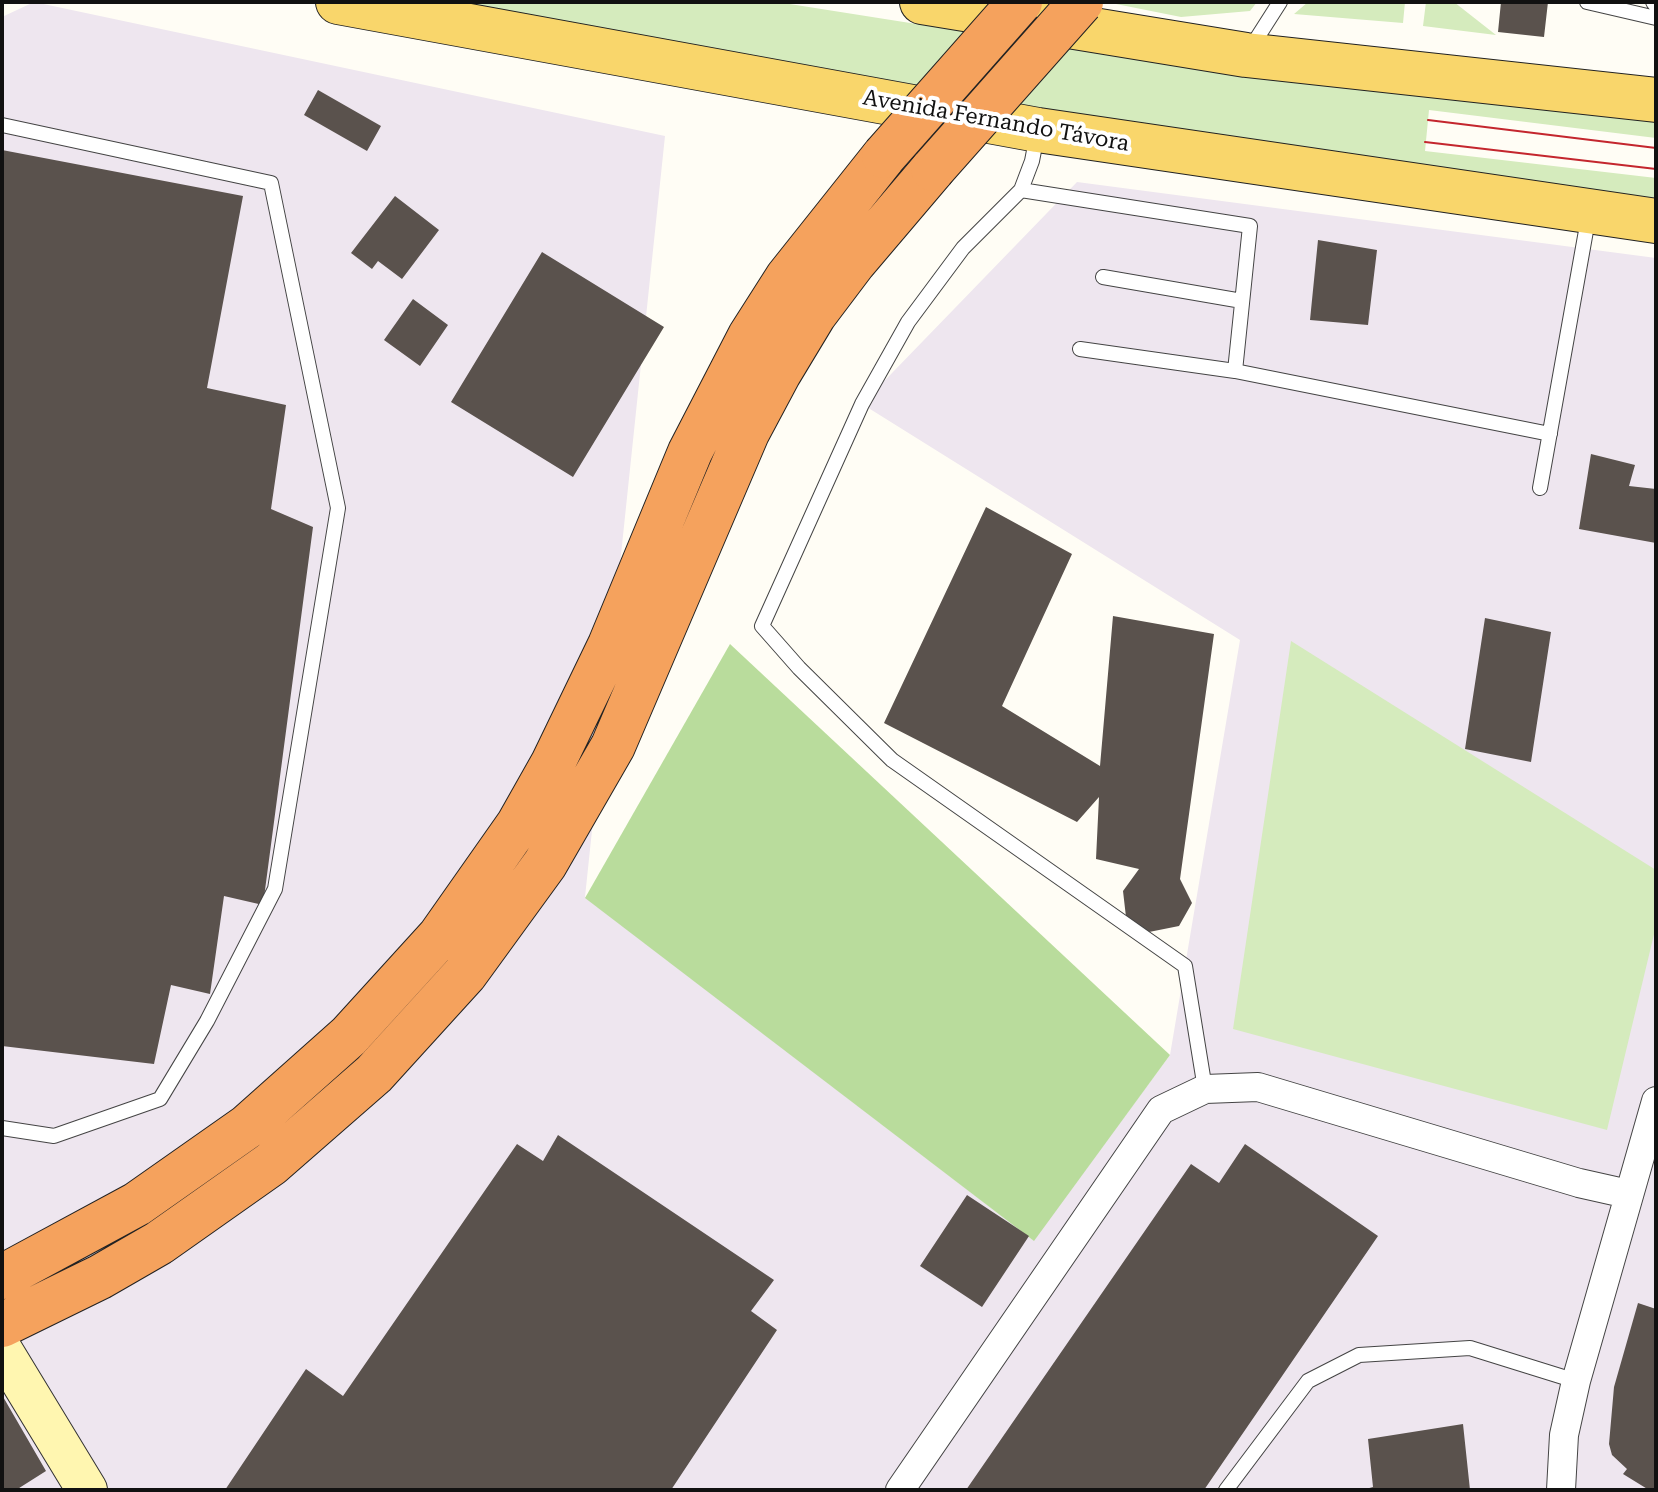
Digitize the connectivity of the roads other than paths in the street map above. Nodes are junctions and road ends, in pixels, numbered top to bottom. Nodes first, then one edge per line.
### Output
1 (338, 2) edge
2 (922, 2) edge
3 (1020, 2) edge
4 (1081, 2) edge
5 (1280, 2) edge
6 (1587, 2) edge
7 (1656, 18) edge
8 (1246, 55) junction
9 (1656, 100) edge
10 (2, 125) edge
11 (1038, 130) junction
12 (1021, 190) junction
13 (1590, 213) junction
14 (1656, 221) edge
15 (1103, 277) dead end
16 (1242, 301) junction
17 (1080, 349) dead end
18 (1235, 371) junction
19 (1550, 434) junction
20 (1540, 488) dead end
21 (1205, 1089) junction
22 (1656, 1101) edge
23 (2, 1128) edge
24 (1628, 1194) junction
25 (2, 1277) edge
26 (2, 1325) edge
27 (2, 1350) edge
28 (1576, 1381) junction
29 (87, 1490) edge
30 (900, 1490) edge
31 (1226, 1490) edge
32 (1561, 1490) edge

1 - 11 main road, Avenida Fernando Távora
2 - 8 main road
3 - 25 highway, bridge
4 - 26 highway, bridge
5 - 8 lane
6 - 7 lane
8 - 9 main road
10 - 23 lane
11 - 12 lane
11 - 13 main road, Avenida Fernando Távora
12 - 16 lane
12 - 21 lane
13 - 14 main road, Avenida Fernando Távora
13 - 19 lane
15 - 16 lane
16 - 18 lane
17 - 18 lane
18 - 19 lane
19 - 20 lane
21 - 24 street
21 - 30 street
22 - 24 street
24 - 28 street
27 - 29 main road
28 - 31 lane
28 - 32 street

